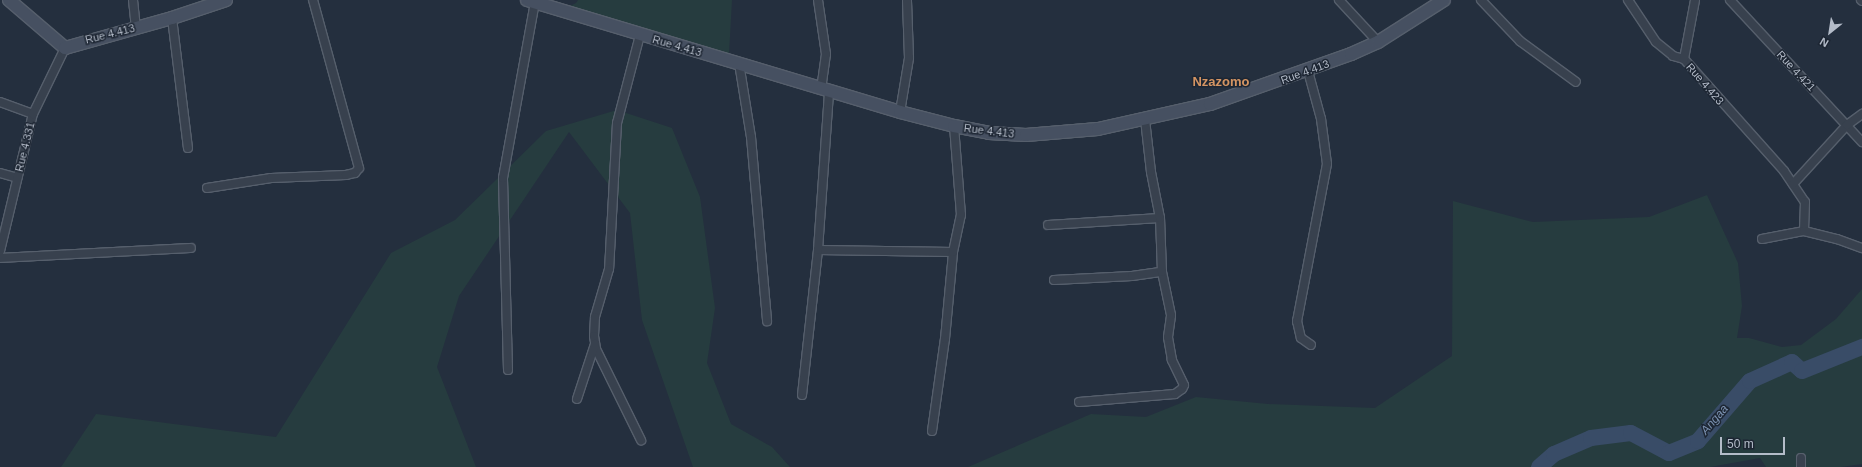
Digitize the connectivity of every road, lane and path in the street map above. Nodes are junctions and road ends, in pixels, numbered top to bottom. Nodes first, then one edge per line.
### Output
1 (10, 0) edge
2 (133, 0) edge
3 (226, 0) edge
4 (313, 0) edge
5 (818, 0) edge
6 (907, 0) edge
7 (1339, 0) edge
8 (1444, 0) edge
9 (1481, 0) edge
10 (1628, 0) edge
11 (1696, 0) edge
12 (1730, 0) edge
13 (531, 1) edge
14 (172, 18) junction
15 (136, 28) junction
16 (640, 35) junction
17 (1378, 42) junction
18 (65, 48) junction
19 (1684, 58) junction
20 (739, 63) junction
21 (1308, 72) junction
22 (1576, 82) dead end
23 (825, 90) junction
24 (0, 102) edge
25 (900, 112) junction
26 (34, 114) junction
27 (1862, 114) edge
28 (1145, 119) junction
29 (1847, 125) junction
30 (954, 126) junction
31 (1862, 142) edge
32 (188, 148) dead end
33 (0, 173) edge
34 (17, 178) junction
35 (1793, 184) junction
36 (207, 188) dead end
37 (1160, 218) junction
38 (1048, 225) dead end
39 (1804, 231) junction
40 (3, 233) edge
41 (1762, 239) dead end
42 (192, 248) dead end
43 (1862, 248) edge
44 (818, 250) junction
45 (0, 251) edge
46 (952, 252) junction
47 (0, 258) edge
48 (1162, 272) junction
49 (1054, 280) dead end
50 (766, 320) dead end
51 (595, 344) junction
52 (1311, 345) dead end
53 (508, 370) dead end
54 (802, 395) dead end
55 (577, 399) dead end
56 (1079, 402) dead end
57 (932, 431) dead end
58 (641, 440) dead end

1 - 18 street
2 - 15 street
3 - 14 street, Rue 4.413
4 - 36 street
5 - 23 street
6 - 25 street
7 - 17 street
8 - 17 street, Rue 4.413
9 - 22 street
10 - 19 street, Rue 4.423
11 - 19 street
12 - 29 street, Rue 4.421
13 - 16 street, Rue 4.413
13 - 53 street
14 - 15 street, Rue 4.413
14 - 32 street
15 - 18 street, Rue 4.413
16 - 20 street, Rue 4.413
16 - 51 street
17 - 21 street, Rue 4.413
18 - 26 street, Rue 4.331
19 - 35 street, Rue 4.423
20 - 23 street, Rue 4.413
20 - 50 street
21 - 28 street, Rue 4.413
21 - 52 street
23 - 25 street, Rue 4.413
23 - 44 street
24 - 26 street
25 - 30 street, Rue 4.413
26 - 34 street, Rue 4.331
27 - 29 street
28 - 30 street, Rue 4.413
28 - 37 street
29 - 31 street, Rue 4.421
29 - 35 street
30 - 46 street
33 - 34 street
34 - 40 street, Rue 4.331
35 - 39 street, Rue 4.423
37 - 38 street
37 - 48 street
39 - 41 street
39 - 43 street
40 - 45 street, Rue 4.331
42 - 47 street
44 - 46 street
44 - 54 street
46 - 57 street
48 - 49 street
48 - 56 street
51 - 55 street
51 - 58 street

